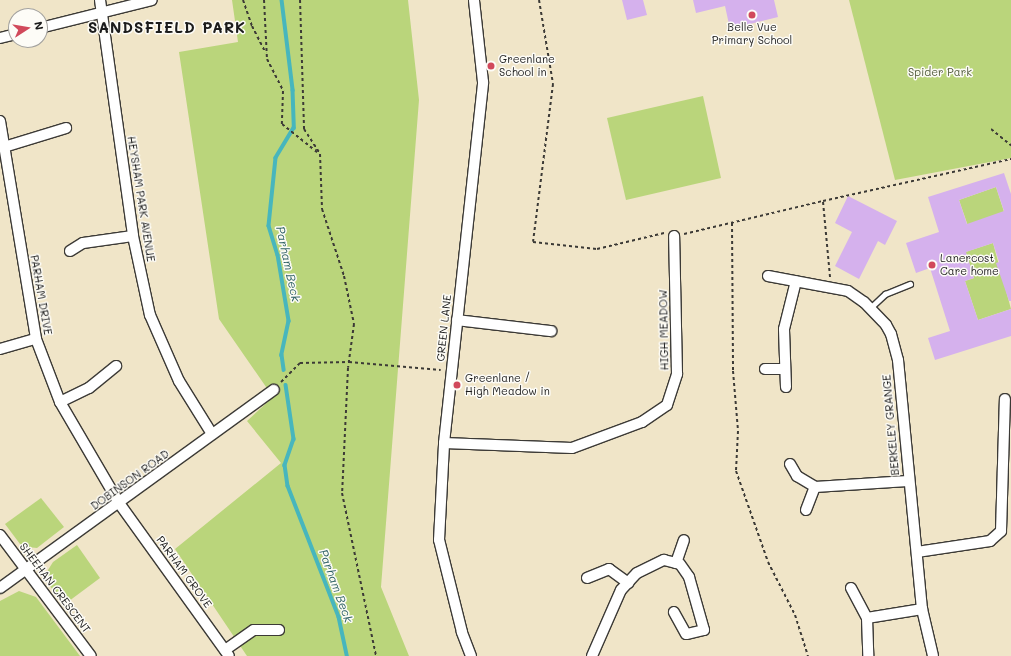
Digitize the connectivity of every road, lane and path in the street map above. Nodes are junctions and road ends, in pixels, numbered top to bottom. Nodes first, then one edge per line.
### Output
1 (100, 0) edge
2 (152, 0) edge
3 (243, 0) edge
4 (264, 0) edge
5 (300, 0) edge
6 (474, 0) edge
7 (539, 0) edge
8 (101, 13) junction
9 (48, 26) edge
10 (267, 54) junction
11 (0, 121) edge
12 (66, 128) dead end
13 (991, 129) dead end
14 (1011, 145) edge
15 (4, 147) junction
16 (320, 154) junction
17 (1011, 159) edge
18 (823, 201) junction
19 (732, 223) junction
20 (132, 236) junction
21 (674, 236) junction
22 (70, 251) dead end
23 (768, 276) dead end
24 (796, 281) junction
25 (910, 284) dead end
26 (830, 286) junction
27 (870, 308) junction
28 (457, 320) junction
29 (551, 331) dead end
30 (36, 339) junction
31 (0, 349) edge
32 (349, 362) junction
33 (116, 366) dead end
34 (784, 369) junction
35 (765, 370) dead end
36 (452, 371) junction
37 (786, 387) dead end
38 (274, 390) joint
39 (1005, 399) dead end
40 (60, 402) junction
41 (212, 434) junction
42 (444, 443) junction
43 (790, 464) dead end
44 (908, 481) junction
45 (814, 488) junction
46 (119, 503) junction
47 (806, 510) dead end
48 (0, 535) edge
49 (684, 540) dead end
50 (917, 552) junction
51 (676, 563) junction
52 (26, 570) junction
53 (587, 578) dead end
54 (628, 583) junction
55 (0, 588) edge
56 (850, 588) dead end
57 (922, 609) junction
58 (674, 612) dead end
59 (867, 618) junction
60 (279, 630) dead end
61 (227, 653) edge
62 (91, 656) edge
63 (376, 656) edge
64 (471, 656) edge
65 (592, 656) edge
66 (808, 656) edge
67 (868, 656) edge
68 (933, 656) edge

1 - 8 street, HEYSHAM PARK AVENUE
2 - 8 street
3 - 10 path
4 - 10 path
5 - 16 path
6 - 28 street, GREEN LANE
7 - 21 path
8 - 9 street
8 - 20 street, HEYSHAM PARK AVENUE
10 - 16 path
11 - 15 street, PARHAM DRIVE
12 - 15 street
13 - 14 path
15 - 30 street, PARHAM DRIVE
16 - 32 path
17 - 18 path
18 - 19 path
18 - 26 path
19 - 21 path
19 - 66 path
20 - 22 street
20 - 41 street, HEYSHAM PARK AVENUE
21 - 42 street, HIGH MEADOW
23 - 24 street, BERKELEY GRANGE
24 - 26 street, BERKELEY GRANGE
24 - 34 street
25 - 27 lane
26 - 27 street, BERKELEY GRANGE
27 - 44 street, BERKELEY GRANGE
28 - 29 street
28 - 36 street, GREEN LANE
30 - 31 street
30 - 40 street, PARHAM DRIVE
32 - 36 path
32 - 38 path
32 - 63 path
33 - 40 street
34 - 35 street
34 - 37 street
36 - 42 street, GREEN LANE
38 - 41 street, DOBINSON ROAD
39 - 50 street
40 - 46 street, PARHAM DRIVE
41 - 46 street, DOBINSON ROAD
42 - 64 street, GREEN LANE
43 - 45 street
44 - 45 street
44 - 50 street, BERKELEY GRANGE
45 - 47 street
46 - 52 street, DOBINSON ROAD
46 - 61 street, PARHAM GROVE
48 - 52 street, SHEEHAN CRESCENT
49 - 51 street
50 - 57 street, BERKELEY GRANGE
51 - 54 street
51 - 58 street
52 - 55 street, DOBINSON ROAD
52 - 62 street, SHEEHAN CRESCENT
53 - 54 street
54 - 65 street
56 - 59 street
57 - 59 street
57 - 68 street, BERKELEY GRANGE
59 - 67 street
60 - 61 street

